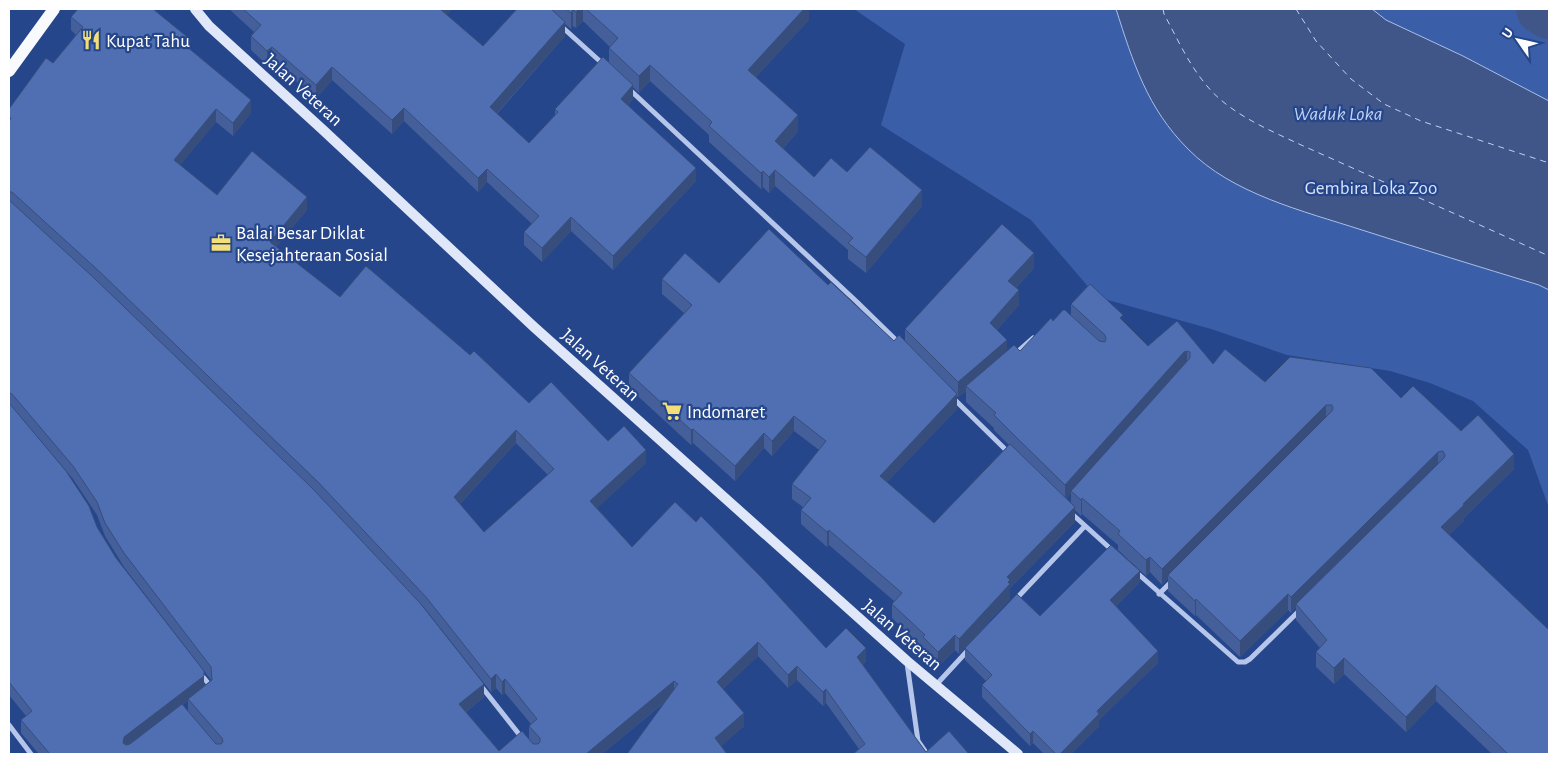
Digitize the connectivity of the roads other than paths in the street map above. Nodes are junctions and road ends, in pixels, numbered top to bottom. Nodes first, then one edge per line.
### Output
1 (54, 9) edge
2 (195, 9) edge
3 (557, 22) edge
4 (607, 69) edge
5 (9, 71) edge
6 (622, 82) edge
7 (1038, 333) edge
8 (904, 348) edge
9 (1009, 359) edge
10 (952, 396) edge
11 (966, 397) edge
12 (958, 403) junction
13 (1015, 459) edge
14 (1065, 507) edge
15 (1085, 526) junction
16 (1119, 557) edge
17 (1132, 569) edge
18 (1180, 573) edge
19 (1159, 594) junction
20 (1307, 604) edge
21 (1010, 606) edge
22 (976, 642) edge
23 (907, 662) junction
24 (196, 668) edge
25 (479, 684) edge
26 (936, 685) junction
27 (208, 689) edge
28 (9, 725) edge
29 (525, 741) edge
30 (31, 754) edge
31 (927, 754) edge
32 (1018, 754) edge

1 - 5 main road
2 - 23 main road, Jalan Veteran
3 - 4 street
6 - 8 street
7 - 9 street
10 - 12 street
11 - 12 street
12 - 13 street
14 - 15 street
15 - 16 street
15 - 21 street
17 - 19 street
18 - 19 street
19 - 20 street
22 - 26 street
23 - 26 main road, Jalan Veteran
23 - 31 street
24 - 27 street
25 - 29 street
26 - 32 main road, Jalan Veteran
28 - 30 street

